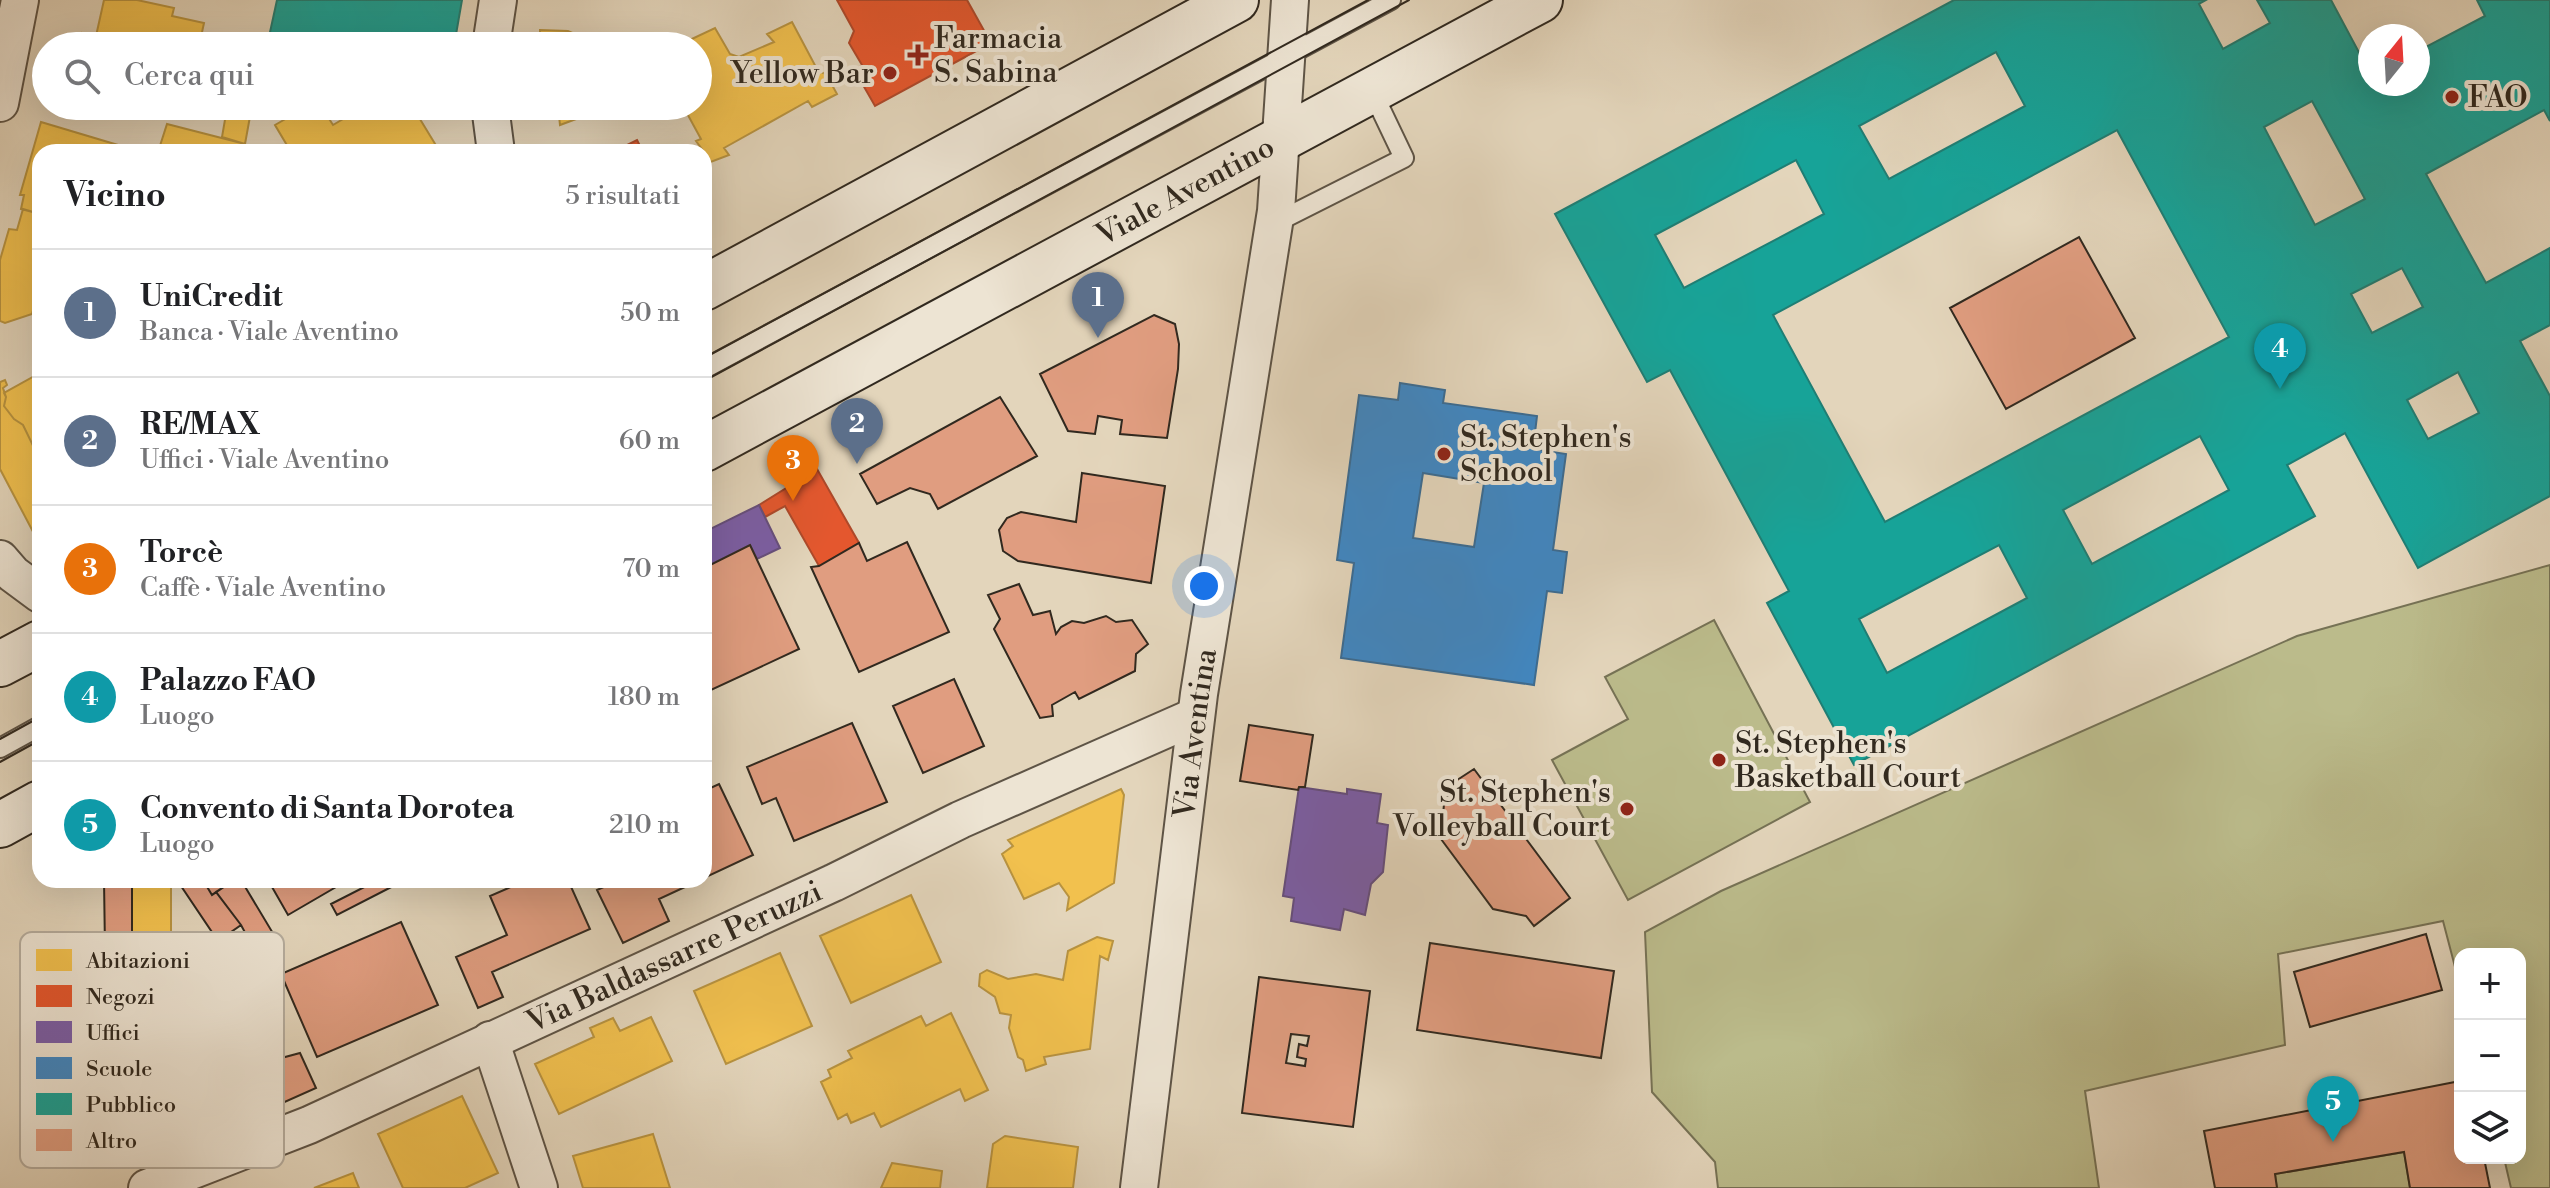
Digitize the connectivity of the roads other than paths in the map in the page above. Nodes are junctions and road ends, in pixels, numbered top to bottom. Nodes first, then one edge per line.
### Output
1 (20, 0) edge
2 (498, 0) edge
3 (1236, 0) edge
4 (1290, 0) edge
5 (1391, 0) edge
6 (1540, 0) edge
7 (493, 32) edge
8 (1287, 57) junction
9 (1372, 91) junction
10 (0, 103) edge
11 (492, 120) edge
12 (1280, 139) junction
13 (495, 144) edge
14 (1273, 224) junction
15 (712, 284) edge
16 (712, 365) edge
17 (712, 445) edge
18 (0, 559) edge
19 (32, 588) edge
20 (32, 647) edge
21 (0, 664) edge
22 (1196, 716) junction
23 (32, 730) edge
24 (0, 748) edge
25 (32, 807) edge
26 (0, 825) edge
27 (490, 1040) junction
28 (284, 1135) edge
29 (198, 1168) edge
30 (147, 1188) edge
31 (539, 1188) edge
32 (1139, 1188) edge

1 - 10 street
2 - 7 street
3 - 15 main road
4 - 8 street, Via Aventina
5 - 8 lane
6 - 9 main road, Viale Aventino
8 - 12 street, Via Aventina
8 - 16 lane
9 - 12 main road, Viale Aventino
9 - 14 lane
11 - 13 street
12 - 14 street, Via Aventina
12 - 17 main road, Viale Aventino
14 - 22 street, Via Aventina
18 - 19 street
20 - 21 main road
22 - 27 street, Via Baldassarre Peruzzi
22 - 32 street, Via Aventina
23 - 24 lane
25 - 26 main road
27 - 28 street, Via Baldassarre Peruzzi
27 - 31 street
29 - 30 street, Via Baldassarre Peruzzi

